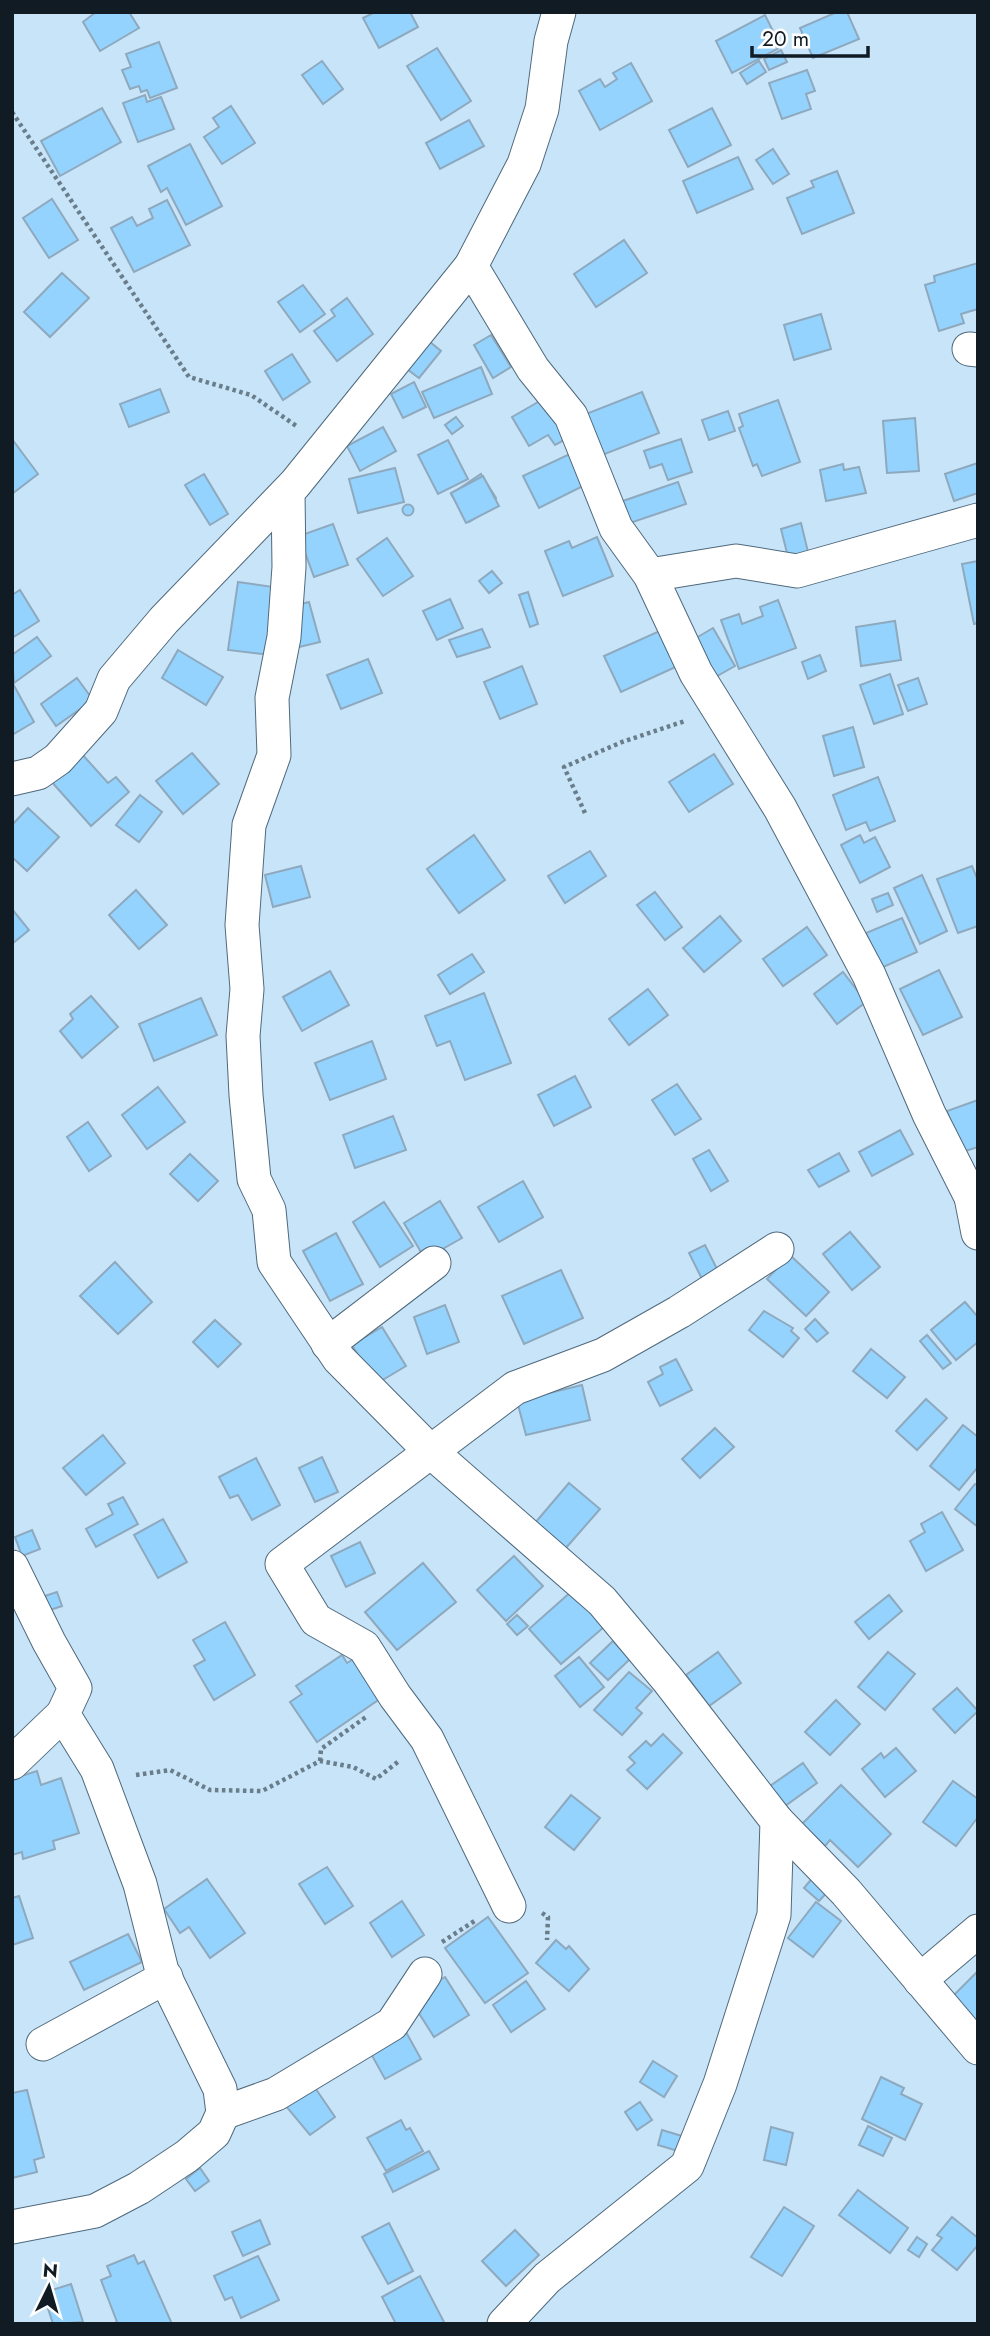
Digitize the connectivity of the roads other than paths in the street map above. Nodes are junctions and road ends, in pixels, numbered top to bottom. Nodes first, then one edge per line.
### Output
1 (559, 12) edge
2 (471, 265) junction
3 (288, 492) junction
4 (978, 520) edge
5 (650, 575) junction
6 (12, 779) edge
7 (974, 1195) edge
8 (978, 1233) edge
9 (777, 1249) dead end
10 (434, 1263) dead end
11 (328, 1344) junction
12 (429, 1450) junction
13 (12, 1567) edge
14 (63, 1714) junction
15 (12, 1763) edge
16 (777, 1821) junction
17 (509, 1906) dead end
18 (978, 1931) edge
19 (425, 1974) dead end
20 (166, 1977) junction
21 (920, 1980) junction
22 (43, 2044) dead end
23 (978, 2048) edge
24 (223, 2113) junction
25 (12, 2227) edge
26 (504, 2324) edge

1 - 2 street
2 - 3 street
2 - 5 street
3 - 6 street
3 - 11 street
4 - 5 street
5 - 7 street
7 - 8 street
9 - 12 street
10 - 11 street
11 - 12 street
12 - 16 street
12 - 17 street
13 - 14 street
14 - 15 street
14 - 20 street
16 - 21 street
16 - 26 street
18 - 21 street
19 - 24 street
20 - 22 street
20 - 24 street
21 - 23 street
24 - 25 street

